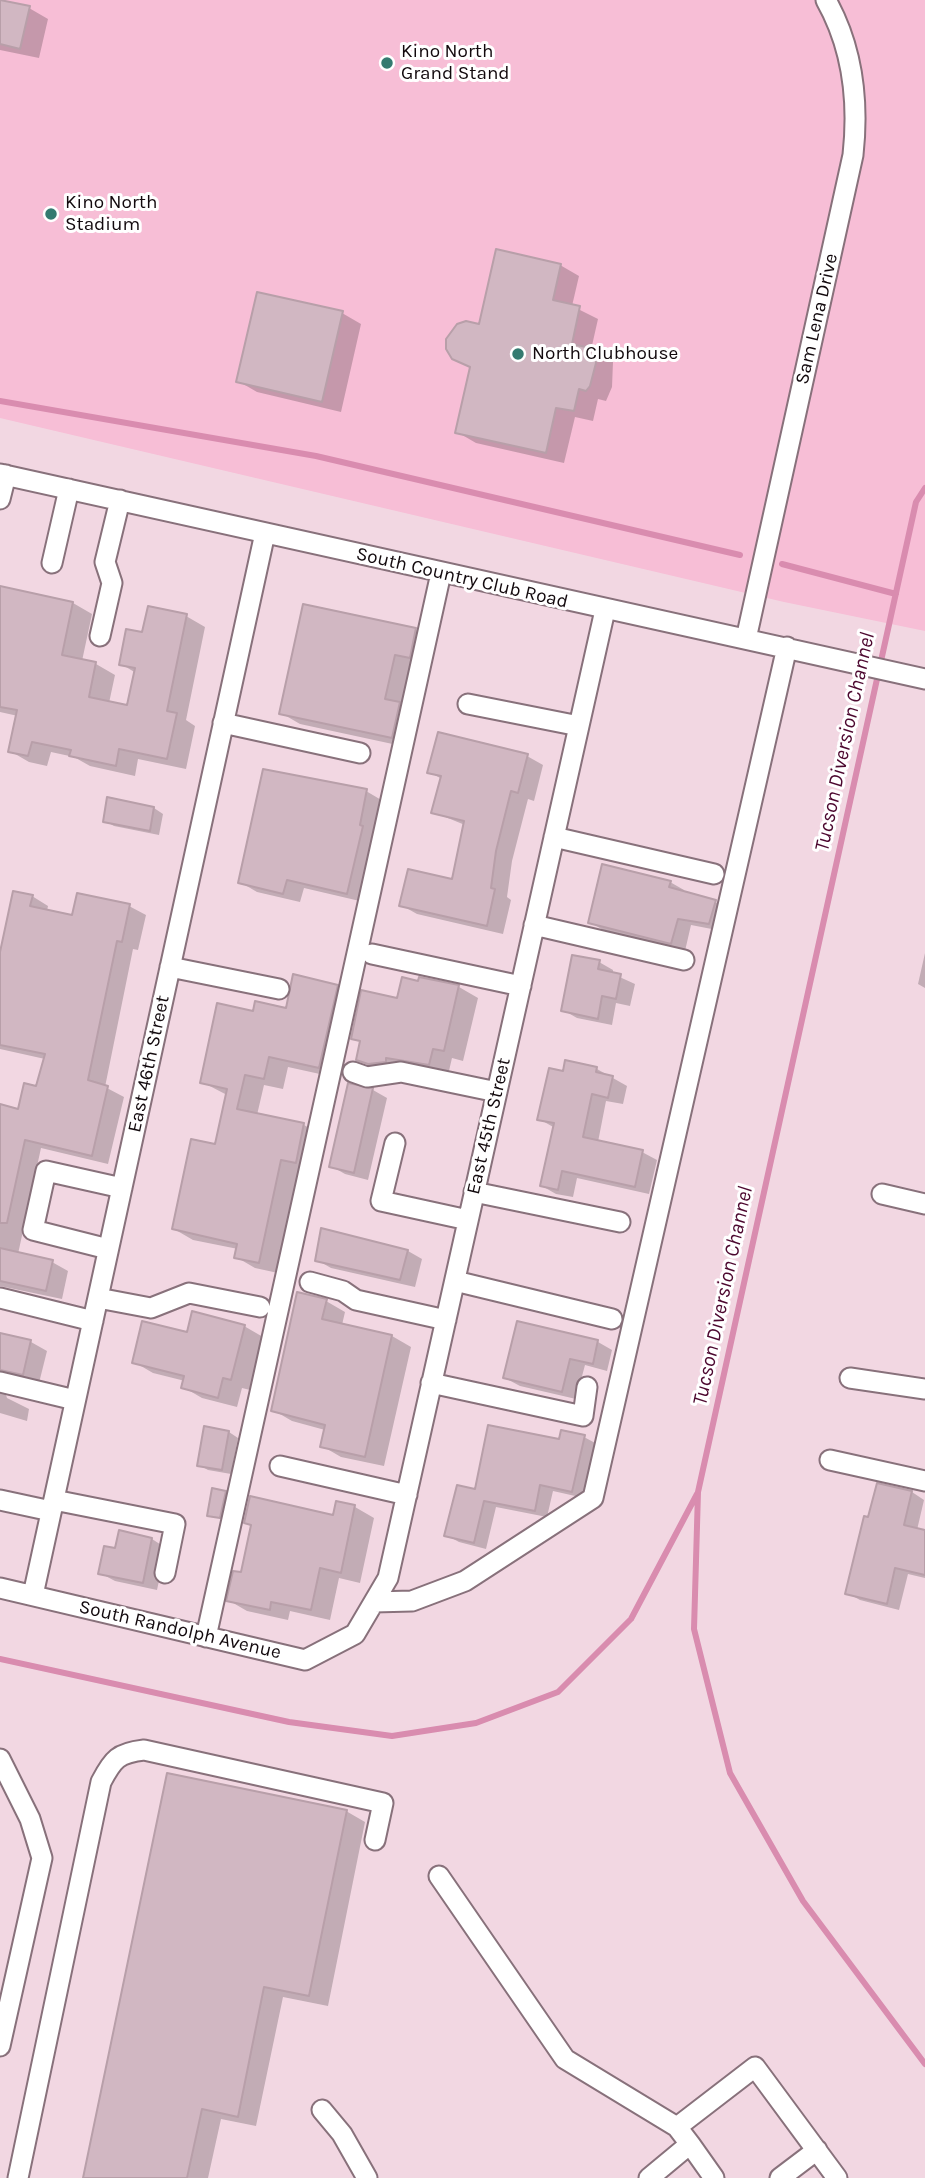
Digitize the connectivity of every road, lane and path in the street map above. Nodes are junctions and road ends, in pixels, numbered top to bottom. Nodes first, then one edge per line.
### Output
1 (826, 0) edge
2 (3, 475) edge
3 (69, 489) junction
4 (0, 499) edge
5 (120, 500) junction
6 (265, 533) junction
7 (52, 563) dead end
8 (442, 573) junction
9 (605, 610) junction
10 (100, 636) dead end
11 (746, 639) junction
12 (787, 647) junction
13 (925, 679) edge
14 (468, 704) dead end
15 (223, 723) junction
16 (579, 726) junction
17 (360, 753) dead end
18 (554, 837) junction
19 (714, 874) dead end
20 (534, 925) junction
21 (372, 954) dead end
22 (684, 960) dead end
23 (170, 967) junction
24 (521, 986) junction
25 (279, 989) dead end
26 (353, 1073) dead end
27 (497, 1091) junction
28 (395, 1143) dead end
29 (122, 1188) junction
30 (474, 1192) junction
31 (881, 1194) dead end
32 (925, 1204) edge
33 (468, 1220) junction
34 (620, 1222) dead end
35 (108, 1249) junction
36 (455, 1281) junction
37 (310, 1282) dead end
38 (0, 1298) edge
39 (98, 1298) junction
40 (260, 1307) dead end
41 (612, 1319) dead end
42 (446, 1320) junction
43 (93, 1321) junction
44 (850, 1378) dead end
45 (0, 1382) edge
46 (431, 1383) junction
47 (587, 1387) dead end
48 (925, 1389) edge
49 (75, 1400) junction
50 (830, 1460) dead end
51 (280, 1466) dead end
52 (925, 1481) edge
53 (407, 1495) junction
54 (0, 1500) edge
55 (52, 1505) junction
56 (165, 1573) dead end
57 (0, 1588) edge
58 (33, 1595) junction
59 (374, 1602) junction
60 (355, 1634) joint
61 (206, 1637) junction
62 (0, 1759) edge
63 (375, 1840) dead end
64 (439, 1876) dead end
65 (0, 2046) edge
66 (322, 2110) dead end
67 (677, 2127) junction
68 (690, 2144) junction
69 (817, 2150) junction
70 (18, 2178) edge
71 (367, 2178) edge
72 (649, 2178) edge
73 (715, 2178) edge
74 (780, 2178) edge
75 (837, 2178) edge

1 - 11 street, Sam Lena Drive
2 - 3 street, South Country Club Road
2 - 4 street
3 - 5 street, South Country Club Road
3 - 7 street
5 - 6 street, South Country Club Road
5 - 10 street
6 - 8 street, South Country Club Road
6 - 15 street, East 46th Street
8 - 9 street, South Country Club Road
8 - 61 street
9 - 11 street, South Country Club Road
9 - 16 street, East 45th Street
11 - 12 street, South Country Club Road
12 - 13 street, South Country Club Road
12 - 59 street
14 - 16 street
15 - 17 street
15 - 23 street, East 46th Street
16 - 18 street, East 45th Street
18 - 19 street
18 - 20 street, East 45th Street
20 - 22 street
20 - 24 street, East 45th Street
21 - 24 street
23 - 25 street
23 - 29 street, East 46th Street
24 - 27 street, East 45th Street
26 - 27 street
27 - 30 street, East 45th Street
28 - 33 street
29 - 35 street, East 46th Street
29 - 35 street
30 - 33 street, East 45th Street
30 - 34 street
31 - 32 street
33 - 36 street, East 45th Street
35 - 39 street, East 46th Street
36 - 41 street
36 - 42 street, East 45th Street
37 - 42 street
38 - 43 street
39 - 40 street
39 - 43 street, East 46th Street
42 - 46 street, East 45th Street
43 - 49 street, East 46th Street
44 - 48 street
45 - 49 street
46 - 47 street
46 - 53 street, East 45th Street
49 - 55 street, East 46th Street
50 - 52 street
51 - 53 street
53 - 59 street, East 45th Street
54 - 55 street
55 - 56 street
55 - 58 street, East 46th Street
57 - 58 street, South Randolph Avenue
58 - 61 street, South Randolph Avenue
59 - 60 street, East 45th Street
60 - 61 street, South Randolph Avenue
62 - 65 street
63 - 70 street
64 - 67 street
66 - 71 street
67 - 68 street
67 - 69 street
68 - 72 street
68 - 73 street
69 - 74 street
69 - 75 street

